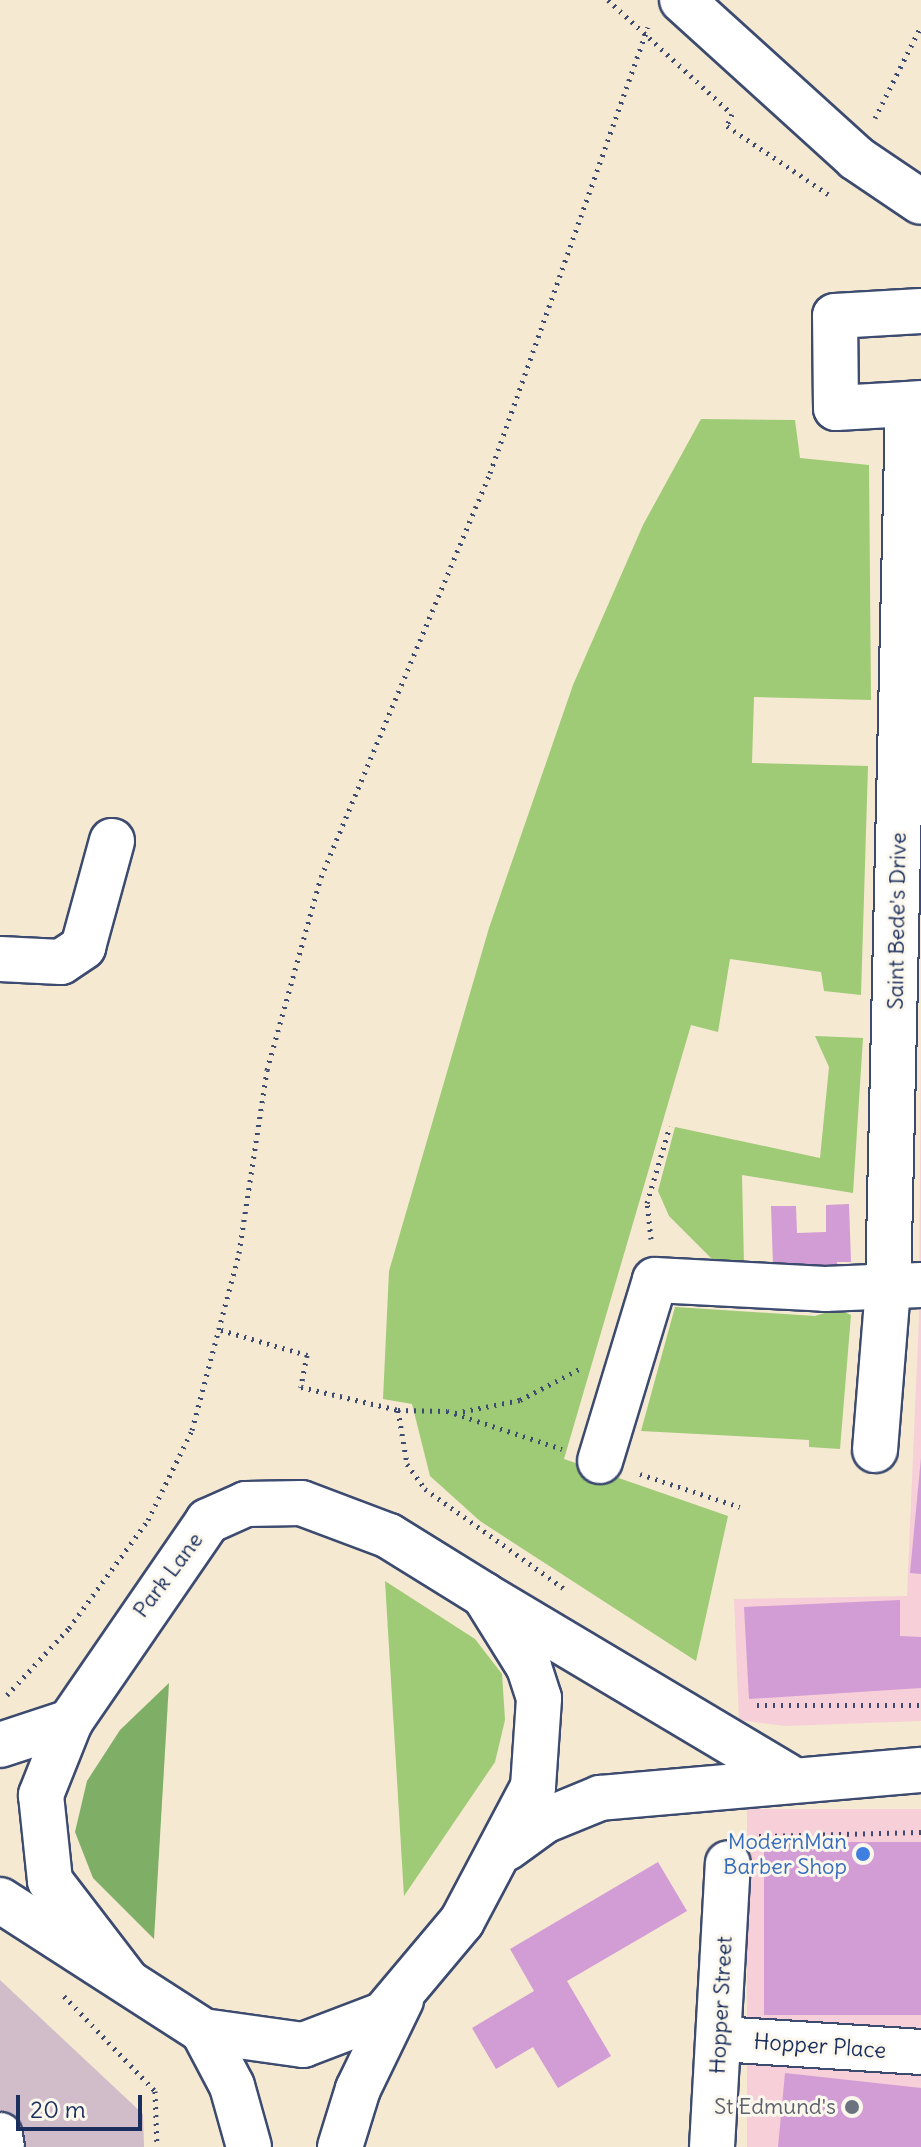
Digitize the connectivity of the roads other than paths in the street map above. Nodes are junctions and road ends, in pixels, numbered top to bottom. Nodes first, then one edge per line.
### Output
1 (682, 0) edge
2 (921, 202) edge
3 (921, 311) edge
4 (915, 404) edge
5 (112, 841) dead end
6 (0, 959) edge
7 (905, 1286) edge
8 (875, 1450) dead end
9 (600, 1461) dead end
10 (484, 1595) junction
11 (70, 1722) junction
12 (0, 1745) edge
13 (921, 1770) edge
14 (787, 1776) junction
15 (505, 1849) junction
16 (728, 1863) road end
17 (0, 1900) edge
18 (126, 1980) junction
19 (401, 2000) junction
20 (203, 2031) junction
21 (720, 2039) junction
22 (921, 2052) edge
23 (0, 2135) edge
24 (2, 2147) edge
25 (249, 2147) edge
26 (340, 2147) edge
27 (712, 2147) edge

1 - 2 main road
3 - 4 main road
4 - 7 main road, Saint Bede's Drive
5 - 6 main road
7 - 8 main road, Saint Bede's Drive
7 - 9 main road
10 - 11 main road, Park Lane
10 - 14 main road, Park Lane
10 - 15 main road, Park Lane
11 - 12 main road
11 - 18 main road, Park Lane
13 - 14 main road, Park Lane
14 - 15 main road, Park Lane
15 - 19 main road, Park Lane
16 - 21 main road, Hopper Street
17 - 18 main road, Park Lane
18 - 20 main road, Park Lane
19 - 20 main road, Park Lane
19 - 26 main road
20 - 25 main road
21 - 22 main road, Hopper Place
21 - 27 main road, Hopper Street
23 - 24 main road

